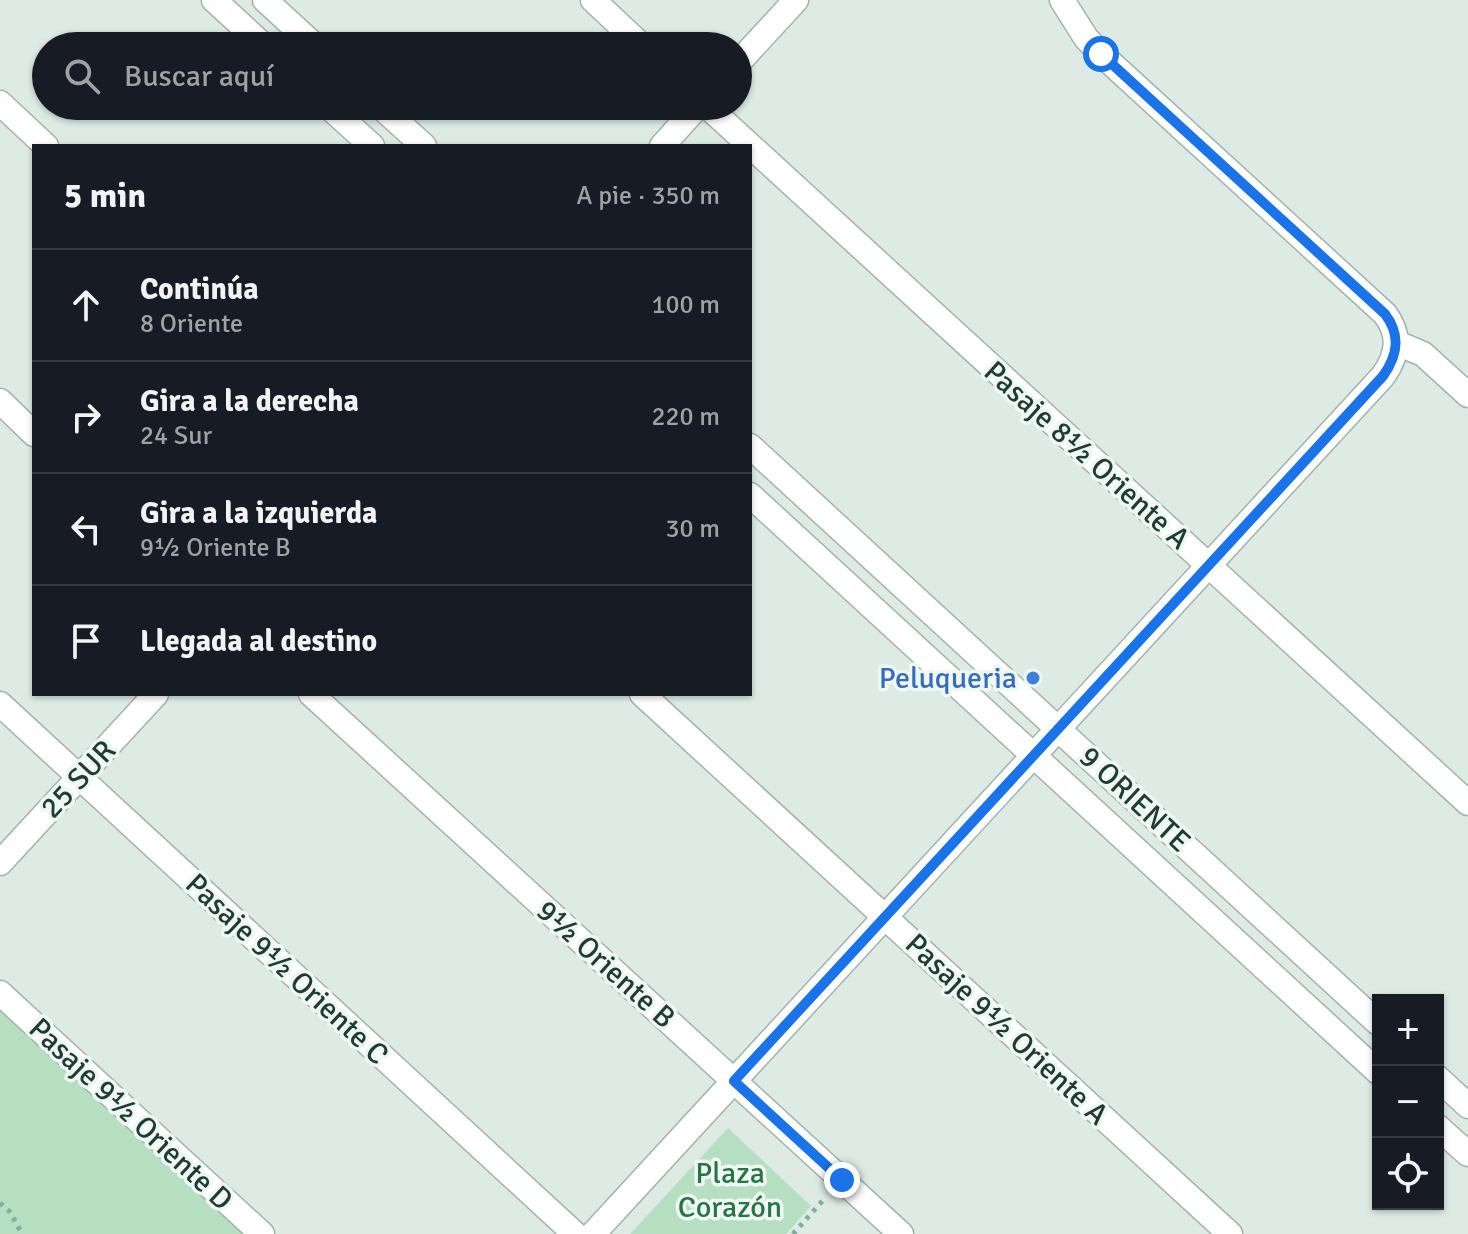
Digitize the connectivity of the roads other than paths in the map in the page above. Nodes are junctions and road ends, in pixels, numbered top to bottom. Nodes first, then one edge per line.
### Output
1 (214, 0) edge
2 (265, 0) edge
3 (593, 0) edge
4 (796, 0) edge
5 (1062, 0) edge
6 (249, 32) edge
7 (300, 32) edge
8 (627, 32) edge
9 (752, 48) edge
10 (0, 103) edge
11 (343, 120) edge
12 (395, 120) edge
13 (685, 120) edge
14 (722, 120) edge
15 (44, 144) edge
16 (370, 144) edge
17 (422, 144) edge
18 (664, 144) edge
19 (748, 144) edge
20 (752, 147) edge
21 (1397, 343) junction
22 (1468, 395) edge
23 (0, 401) edge
24 (32, 432) edge
25 (752, 448) edge
26 (752, 497) edge
27 (1208, 565) junction
28 (154, 696) edge
29 (313, 696) edge
30 (644, 696) edge
31 (0, 704) edge
32 (1058, 729) junction
33 (1034, 755) junction
34 (79, 778) junction
35 (1468, 803) edge
36 (0, 863) edge
37 (885, 917) junction
38 (0, 993) edge
39 (1372, 1017) edge
40 (1372, 1066) edge
41 (734, 1081) junction
42 (1444, 1084) edge
43 (1468, 1106) edge
44 (1444, 1132) edge
45 (1468, 1154) edge
46 (262, 1234) edge
47 (575, 1234) edge
48 (593, 1234) edge
49 (901, 1234) edge
50 (1230, 1234) edge

1 - 6 street
2 - 7 street
3 - 8 street
4 - 9 street
5 - 21 street
10 - 15 street
11 - 16 street
12 - 17 street
13 - 18 street
14 - 19 street, Pasaje 8½ Oriente A
20 - 27 street, Pasaje 8½ Oriente A
21 - 22 street
21 - 27 street
23 - 24 street
25 - 32 street, 9 ORIENTE
26 - 33 street, 9 ORIENTE
27 - 32 street
27 - 35 street, Pasaje 8½ Oriente A
28 - 34 street, 25 SUR
29 - 41 street, 9½ Oriente B
30 - 37 street, Pasaje 9½ Oriente A
31 - 34 street, Pasaje 9½ Oriente C
32 - 33 street
32 - 39 street, 9 ORIENTE
33 - 37 street
33 - 40 street, 9 ORIENTE
34 - 36 street, 25 SUR
34 - 47 street, Pasaje 9½ Oriente C
37 - 41 street
37 - 50 street, Pasaje 9½ Oriente A
38 - 46 street, Pasaje 9½ Oriente D
41 - 48 street
41 - 49 street, 9½ Oriente B
42 - 43 street
44 - 45 street

